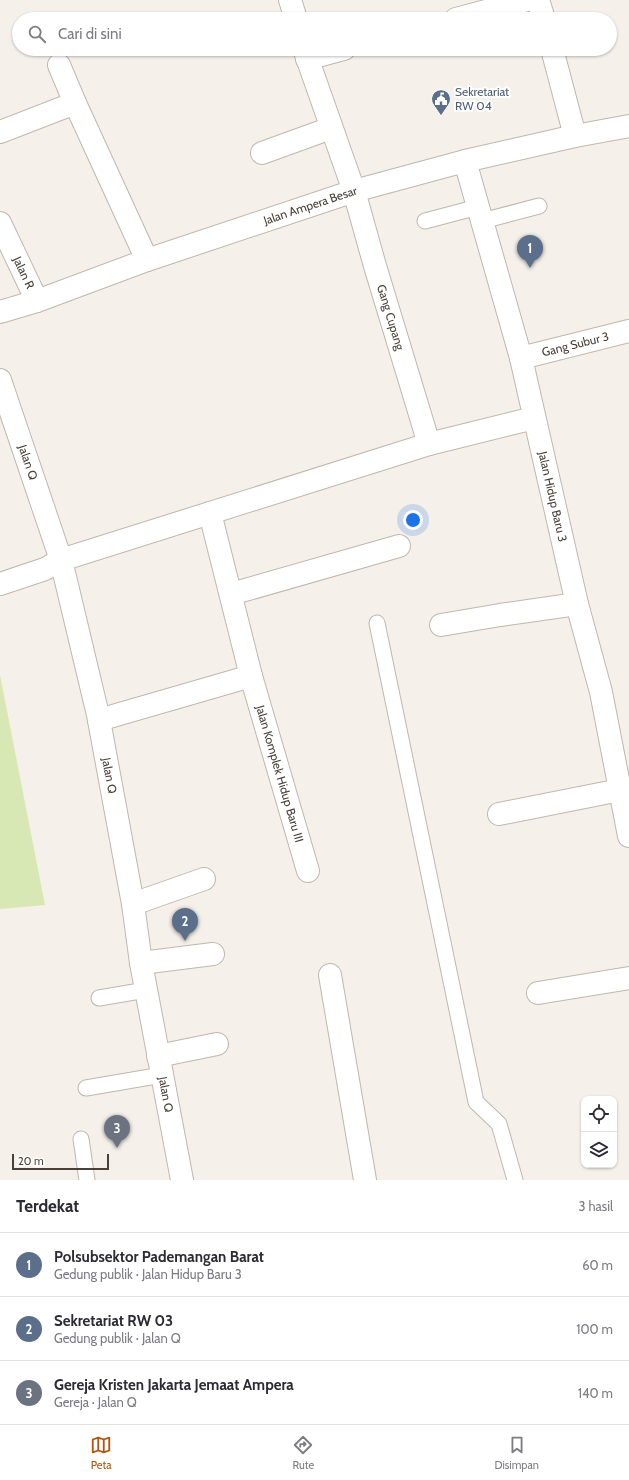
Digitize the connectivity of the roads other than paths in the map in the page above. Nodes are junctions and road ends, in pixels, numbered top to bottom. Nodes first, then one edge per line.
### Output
1 (290, 0) edge
2 (527, 0) edge
3 (538, 0) edge
4 (294, 12) edge
5 (482, 12) edge
6 (542, 12) edge
7 (307, 56) edge
8 (554, 56) edge
9 (59, 65) dead end
10 (75, 103) junction
11 (629, 126) edge
12 (331, 128) junction
13 (0, 132) edge
14 (575, 136) junction
15 (262, 153) dead end
16 (465, 161) junction
17 (354, 191) junction
18 (539, 206) dead end
19 (480, 214) junction
20 (425, 221) dead end
21 (0, 223) edge
22 (147, 260) junction
23 (37, 301) junction
24 (0, 312) edge
25 (629, 331) edge
26 (521, 358) junction
27 (0, 380) edge
28 (534, 418) junction
29 (429, 444) junction
30 (210, 513) junction
31 (398, 546) dead end
32 (61, 560) junction
33 (0, 584) edge
34 (231, 594) junction
35 (577, 604) junction
36 (377, 623) dead end
37 (441, 625) dead end
38 (252, 676) junction
39 (99, 720) junction
40 (620, 790) junction
41 (499, 814) dead end
42 (629, 836) edge
43 (308, 871) dead end
44 (204, 879) dead end
45 (133, 904) junction
46 (212, 954) dead end
47 (141, 963) junction
48 (330, 975) dead end
49 (629, 978) edge
50 (146, 990) junction
51 (538, 993) dead end
52 (99, 998) dead end
53 (217, 1044) dead end
54 (160, 1066) junction
55 (86, 1088) dead end
56 (81, 1139) dead end
57 (87, 1180) edge
58 (182, 1180) edge
59 (365, 1180) edge
60 (515, 1180) edge

1 - 4 street
2 - 5 street
3 - 6 street
7 - 12 street, Gang Cupang
8 - 14 street
9 - 10 street
10 - 13 street
10 - 22 street
11 - 14 street, Jalan Ampera Besar
12 - 15 street
12 - 17 street, Gang Cupang
14 - 16 street, Jalan Ampera Besar
16 - 17 street, Jalan Ampera Besar
16 - 19 street, Jalan Hidup Baru 3
17 - 22 street, Jalan Ampera Besar
17 - 29 street, Gang Cupang
18 - 19 lane
19 - 20 lane
19 - 26 street, Jalan Hidup Baru 3
21 - 23 street, Jalan R
22 - 23 street, Jalan Ampera Besar
23 - 24 street, Jalan Ampera Besar
25 - 26 street, Gang Subur 3
26 - 28 street, Jalan Hidup Baru 3
27 - 32 street, Jalan Q
28 - 29 street
28 - 35 street, Jalan Hidup Baru 3
29 - 30 street
30 - 32 street
30 - 34 street, Jalan Komplek Hidup Baru III
31 - 34 street
32 - 33 street
32 - 39 street, Jalan Q
34 - 38 street, Jalan Komplek Hidup Baru III
35 - 37 street
35 - 40 street, Jalan Hidup Baru 3
36 - 60 lane
38 - 39 street
38 - 43 street, Jalan Komplek Hidup Baru III
39 - 45 street, Jalan Q
40 - 41 street
40 - 42 street, Jalan Hidup Baru 3
44 - 45 street
45 - 47 street, Jalan Q
46 - 47 street
47 - 50 street, Jalan Q
48 - 59 street
49 - 51 street
50 - 52 lane
50 - 54 street, Jalan Q
53 - 54 street
54 - 55 lane
54 - 58 street, Jalan Q
56 - 57 lane

